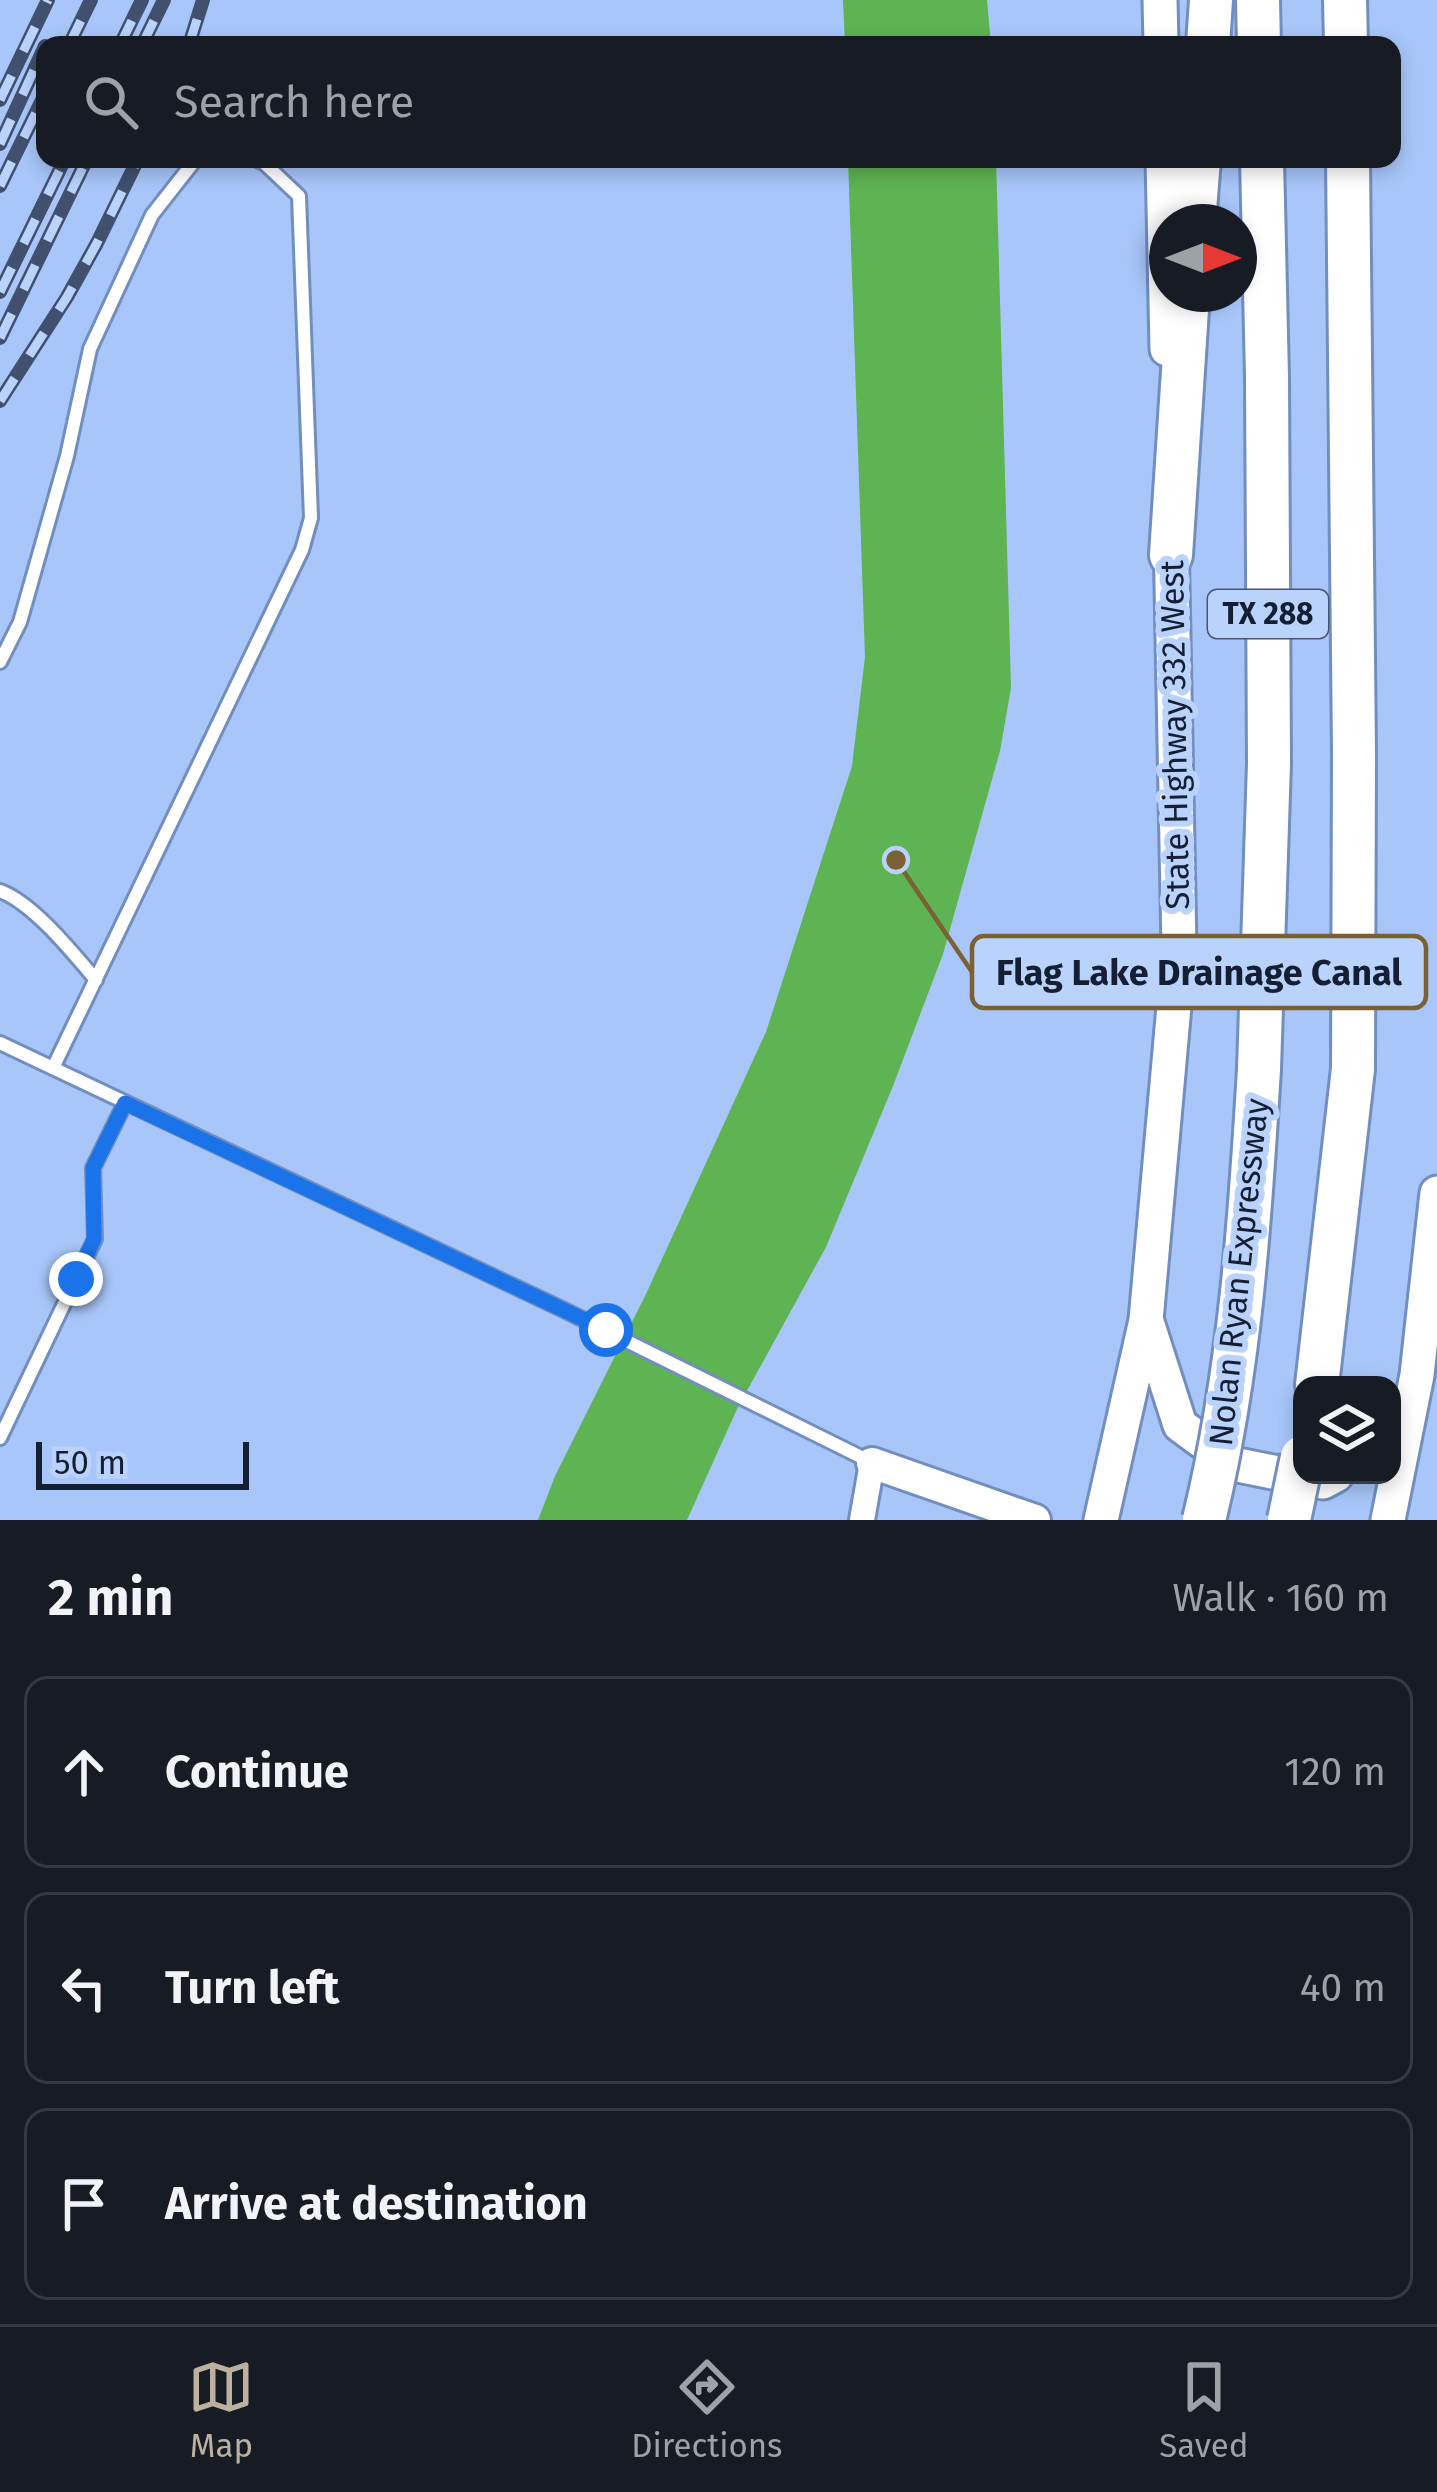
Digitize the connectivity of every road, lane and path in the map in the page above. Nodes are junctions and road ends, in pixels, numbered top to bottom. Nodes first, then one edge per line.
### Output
1 (1160, 0) edge
2 (1211, 0) edge
3 (1258, 0) edge
4 (1346, 0) edge
5 (1161, 36) edge
6 (1209, 36) edge
7 (1259, 36) edge
8 (1346, 36) edge
9 (189, 168) edge
10 (269, 168) edge
11 (1163, 168) edge
12 (1198, 168) edge
13 (1262, 168) edge
14 (1348, 168) edge
15 (1195, 204) edge
16 (1187, 312) edge
17 (1171, 554) junction
18 (0, 662) edge
19 (0, 891) edge
20 (96, 980) junction
21 (0, 1043) edge
22 (53, 1068) junction
23 (125, 1103) junction
24 (1437, 1193) edge
25 (1146, 1320) junction
26 (1417, 1375) junction
27 (1318, 1376) edge
28 (1401, 1404) edge
29 (0, 1438) edge
30 (872, 1463) junction
31 (1293, 1476) edge
32 (1296, 1484) edge
33 (862, 1520) edge
34 (1035, 1520) edge
35 (1101, 1520) edge
36 (1204, 1520) edge
37 (1288, 1520) edge
38 (1388, 1520) edge

1 - 5 main road
2 - 6 highway
3 - 7 highway
4 - 8 highway
9 - 18 lane
10 - 20 lane
11 - 17 main road, State Highway 332 West
12 - 15 highway
13 - 36 highway, Nolan Ryan Expressway / TX 288, bridge
14 - 27 highway, TX 288
16 - 17 highway
17 - 25 main road, State Highway 332 West
19 - 20 lane
20 - 22 lane
21 - 22 lane
22 - 23 lane
23 - 29 lane
23 - 30 lane
24 - 26 main road
25 - 31 main road
25 - 35 main road, State Highway 332 West
26 - 28 main road
26 - 38 main road
30 - 33 street
30 - 34 street
32 - 37 highway, bridge

